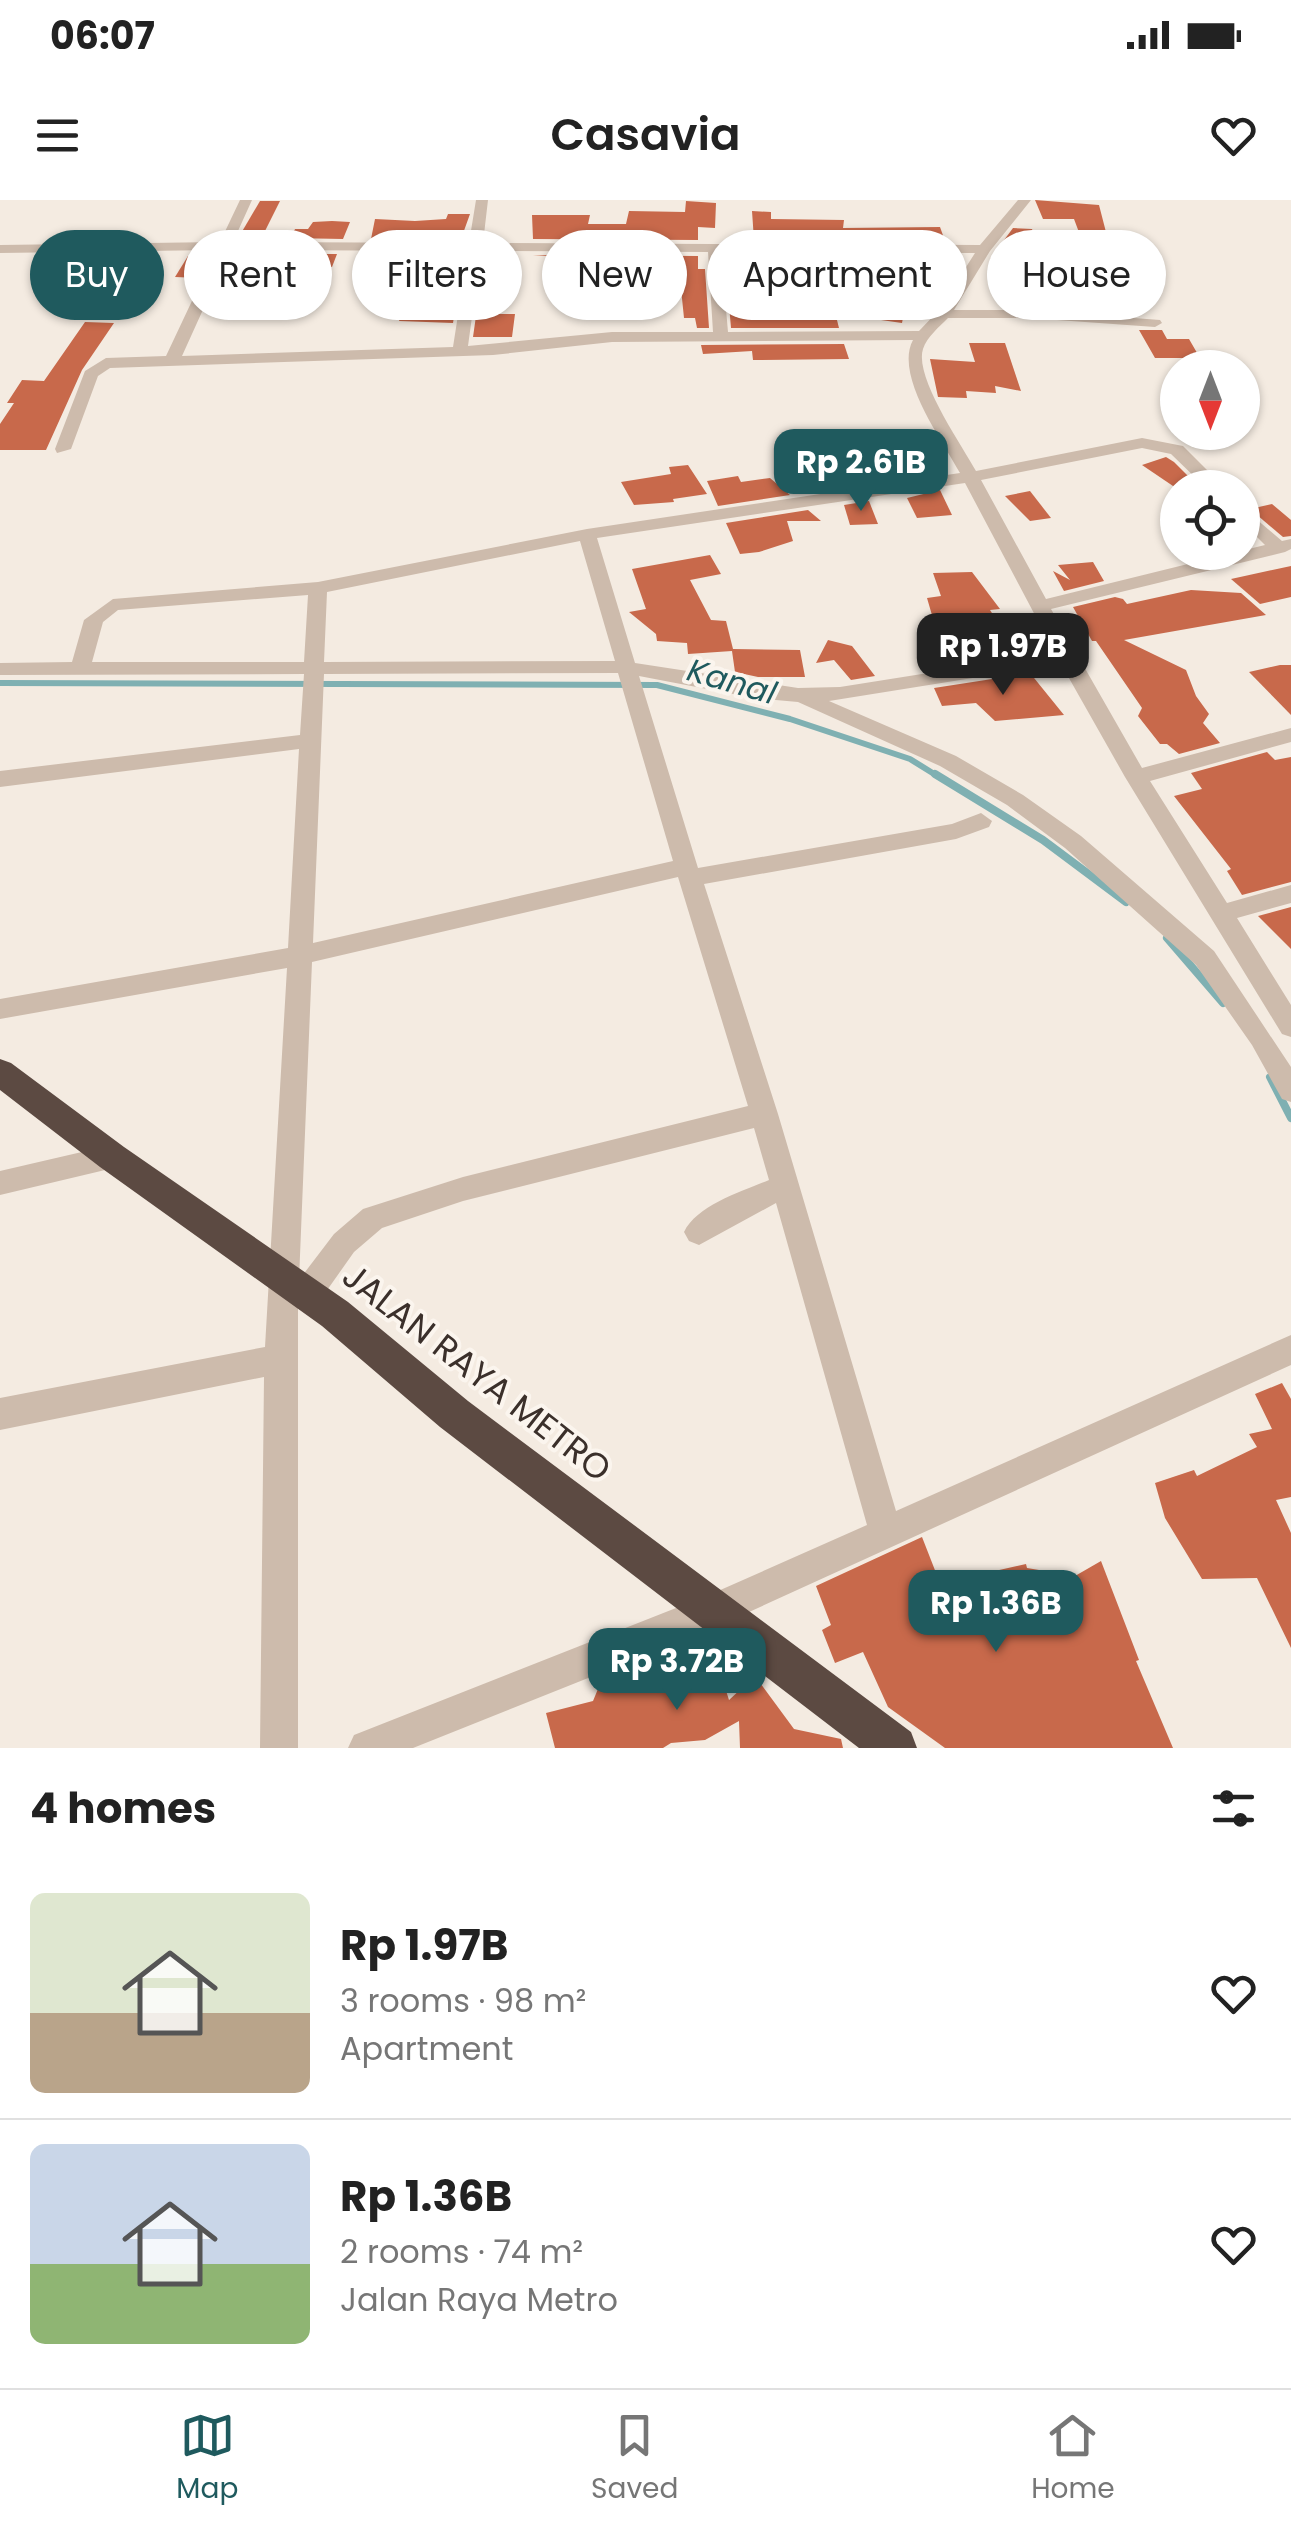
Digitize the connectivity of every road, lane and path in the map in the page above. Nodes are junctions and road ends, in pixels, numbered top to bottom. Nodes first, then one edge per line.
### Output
1 (246, 200) edge
2 (482, 200) edge
3 (1025, 200) edge
4 (230, 230) edge
5 (478, 230) edge
6 (184, 247) edge
7 (707, 247) edge
8 (522, 248) edge
9 (967, 249) edge
10 (984, 249) junction
11 (0, 250) edge
12 (967, 277) edge
13 (967, 314) edge
14 (191, 320) edge
15 (465, 320) edge
16 (720, 320) edge
17 (938, 320) edge
18 (1155, 323) dead end
19 (923, 335) junction
20 (721, 336) junction
21 (460, 351) junction
22 (172, 360) junction
23 (63, 449) dead end
24 (1198, 470) edge
25 (971, 477) junction
26 (1260, 526) edge
27 (586, 534) junction
28 (1285, 546) edge
29 (318, 588) junction
30 (1040, 606) junction
31 (1068, 657) junction
32 (80, 668) junction
33 (0, 669) edge
34 (626, 673) junction
35 (311, 680) junction
36 (798, 696) junction
37 (1291, 735) edge
38 (308, 741) junction
39 (1136, 778) junction
40 (0, 780) edge
41 (980, 821) dead end
42 (687, 872) junction
43 (1291, 894) edge
44 (1223, 913) junction
45 (298, 956) junction
46 (0, 1008) edge
47 (1291, 1027) edge
48 (0, 1072) edge
49 (1291, 1091) edge
50 (764, 1114) junction
51 (112, 1157) junction
52 (0, 1184) edge
53 (782, 1187) junction
54 (699, 1232) dead end
55 (295, 1284) junction
56 (1291, 1350) edge
57 (280, 1359) junction
58 (0, 1414) edge
59 (886, 1534) junction
60 (716, 1610) junction
61 (278, 1748) edge
62 (368, 1748) edge
63 (895, 1748) edge

1 - 4 street
2 - 5 street
3 - 10 street
6 - 11 street
7 - 8 street
9 - 10 street
10 - 12 street
13 - 18 street
14 - 22 street
15 - 21 street
16 - 20 street
17 - 19 street
19 - 20 street
19 - 25 street
20 - 21 street
21 - 22 street
22 - 23 street
24 - 25 street
25 - 27 street
25 - 30 street
26 - 28 street
27 - 29 street
27 - 34 street
28 - 30 street
29 - 32 street
29 - 35 street
30 - 31 street
31 - 36 street
31 - 39 street
32 - 33 street
32 - 35 street
34 - 35 street
34 - 36 street
34 - 42 street
35 - 38 street
36 - 49 street
37 - 39 street
38 - 40 street
38 - 45 street
39 - 44 street
41 - 42 street
42 - 45 street
42 - 50 street
43 - 44 street
44 - 47 street
45 - 46 street
45 - 55 street
48 - 51 highway, JALAN RAYA METRO
50 - 53 street
50 - 55 street
51 - 52 street
51 - 55 highway, JALAN RAYA METRO
53 - 54 street
53 - 59 street
55 - 57 street
55 - 60 highway, JALAN RAYA METRO
56 - 59 street
57 - 58 street
57 - 61 street
59 - 60 street
60 - 62 street
60 - 63 highway, JALAN RAYA METRO

